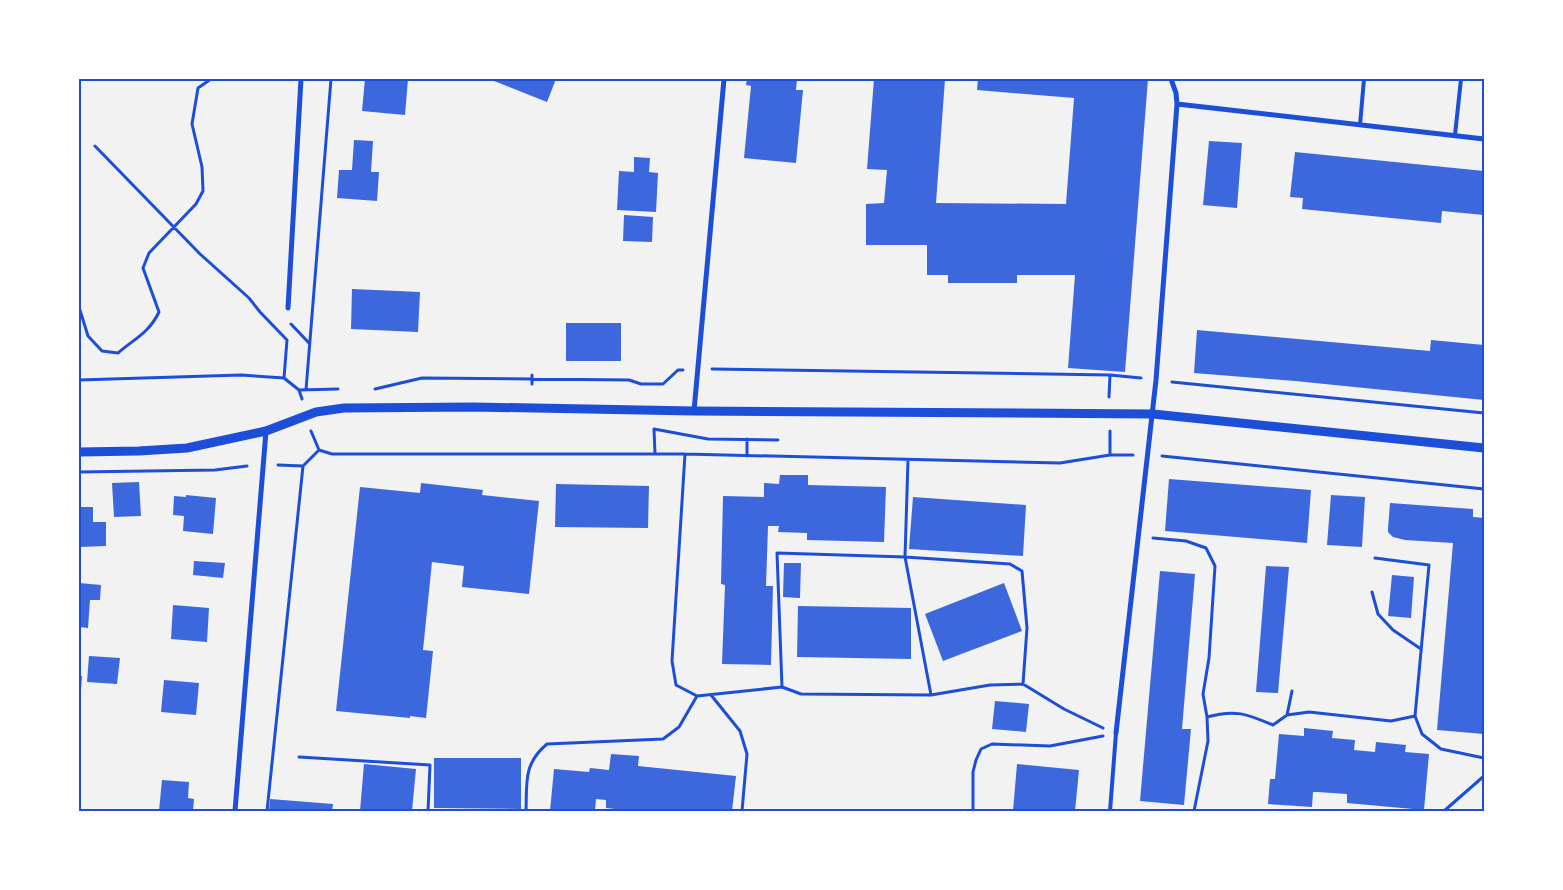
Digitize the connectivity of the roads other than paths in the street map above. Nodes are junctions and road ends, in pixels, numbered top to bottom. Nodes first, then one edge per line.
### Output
1 (301, 79) edge
2 (724, 79) edge
3 (1171, 79) edge
4 (1364, 79) edge
5 (1462, 79) edge
6 (1177, 104) junction
7 (1360, 124) junction
8 (1455, 135) junction
9 (1484, 138) edge
10 (288, 308) road end
11 (694, 411) junction
12 (1152, 414) junction
13 (266, 431) junction
14 (1484, 448) edge
15 (79, 452) edge
16 (1116, 734) joint
17 (235, 811) edge
18 (1110, 811) edge

1 - 10 street
2 - 11 street
3 - 6 street
4 - 7 lane
5 - 8 lane
6 - 7 street
6 - 12 street
7 - 8 street
8 - 9 street
11 - 12 street
11 - 13 street
12 - 14 street
12 - 16 street
13 - 15 street
13 - 17 street
16 - 18 lane

